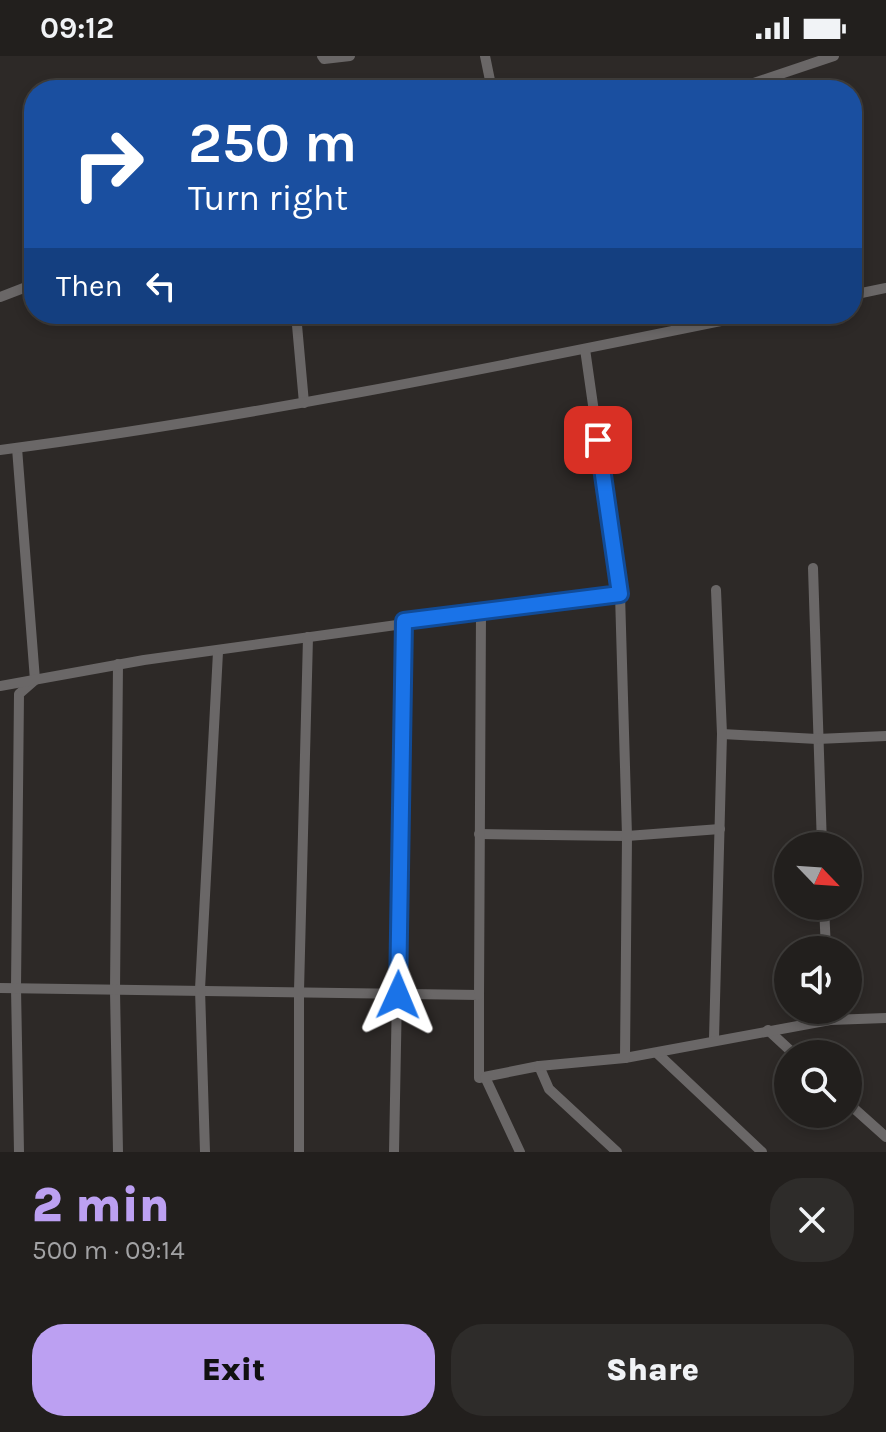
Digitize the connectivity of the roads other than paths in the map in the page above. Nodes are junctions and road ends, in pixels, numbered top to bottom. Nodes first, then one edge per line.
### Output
1 (322, 56) edge
2 (350, 56) edge
3 (485, 56) edge
4 (834, 56) edge
5 (490, 80) edge
6 (763, 80) edge
7 (24, 288) edge
8 (886, 288) edge
9 (862, 293) edge
10 (0, 297) edge
11 (297, 324) edge
12 (707, 324) edge
13 (585, 349) junction
14 (304, 403) junction
15 (17, 448) junction
16 (0, 450) edge
17 (813, 568) dead end
18 (716, 590) dead end
19 (620, 594) junction
20 (481, 612) junction
21 (404, 621) junction
22 (308, 637) junction
23 (218, 652) junction
24 (118, 664) junction
25 (35, 680) junction
26 (0, 686) edge
27 (722, 734) junction
28 (886, 736) edge
29 (817, 739) junction
30 (720, 829) junction
31 (821, 832) edge
32 (479, 834) junction
33 (627, 836) junction
34 (0, 988) edge
35 (16, 988) junction
36 (200, 989) junction
37 (115, 991) junction
38 (299, 991) junction
39 (398, 995) junction
40 (479, 995) junction
41 (862, 1017) edge
42 (886, 1018) edge
43 (792, 1024) edge
44 (768, 1030) junction
45 (714, 1039) junction
46 (779, 1040) edge
47 (658, 1054) junction
48 (625, 1058) junction
49 (539, 1066) junction
50 (485, 1077) junction
51 (862, 1116) edge
52 (886, 1137) edge
53 (19, 1152) edge
54 (118, 1152) edge
55 (205, 1152) edge
56 (299, 1152) edge
57 (394, 1152) edge
58 (520, 1152) edge
59 (617, 1152) edge
60 (762, 1152) edge

1 - 2 street
3 - 5 street
4 - 6 street
7 - 10 street
8 - 9 street
11 - 14 street
12 - 13 street
13 - 14 street
13 - 19 street
14 - 15 street
15 - 16 street
15 - 25 street
17 - 29 street
18 - 27 street
19 - 20 street
19 - 33 street
20 - 21 street
20 - 32 street
21 - 22 street
21 - 39 street
22 - 23 street
22 - 38 street
23 - 24 street
23 - 36 street
24 - 25 street
24 - 37 street
25 - 26 street
25 - 35 street
27 - 29 street
27 - 30 street
28 - 29 street
29 - 31 street
30 - 33 street
30 - 45 street
32 - 33 street
32 - 40 street
33 - 48 street
34 - 35 street
35 - 37 street
35 - 53 street
36 - 37 street
36 - 38 street
36 - 55 street
37 - 54 street
38 - 39 street
38 - 56 street
39 - 40 street
39 - 57 street
40 - 50 street
41 - 42 street
43 - 44 street
44 - 45 street
44 - 46 street
45 - 47 street
47 - 48 street
47 - 60 street
48 - 49 street
49 - 50 street
49 - 59 street
50 - 58 street
51 - 52 street

